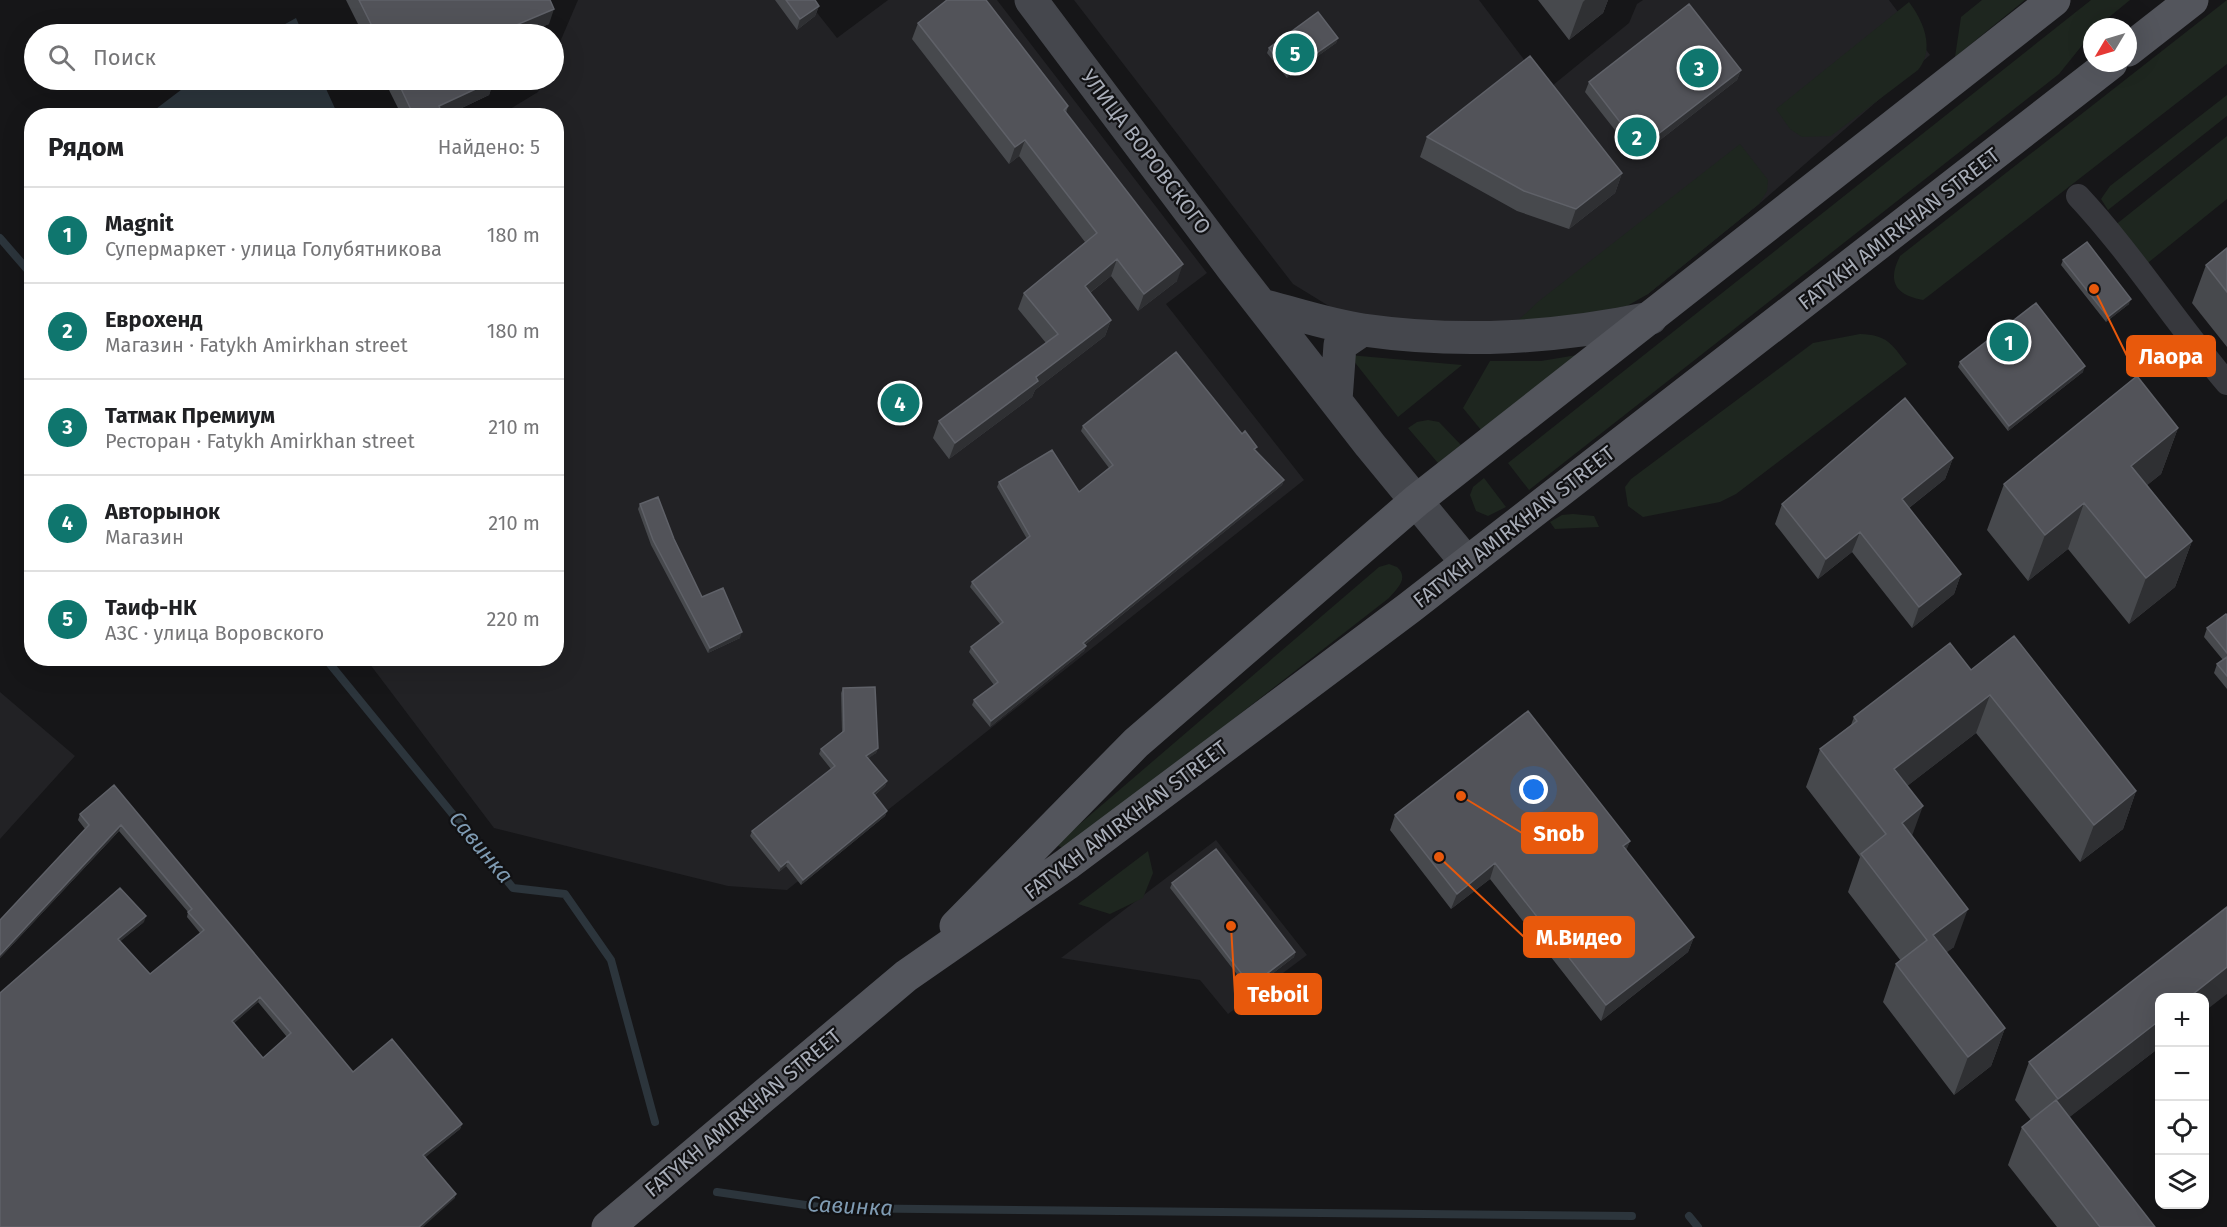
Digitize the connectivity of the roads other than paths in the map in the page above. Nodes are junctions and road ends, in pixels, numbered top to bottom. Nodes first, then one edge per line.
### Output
1 (1031, 0) edge
2 (2054, 0) edge
3 (2192, 0) edge
4 (2137, 43) edge
5 (2099, 72) edge
6 (2078, 196) dead end
7 (1261, 305) junction
8 (1651, 318) junction
9 (1362, 330) junction
10 (2227, 383) edge
11 (1336, 400) junction
12 (1416, 501) junction
13 (1467, 563) junction
14 (906, 976) junction
15 (608, 1227) edge

1 - 7 street, УЛИЦА ВОРОВСКОГО
2 - 8 main road, FATYKH AMIRKHAN STREET
3 - 4 main road
5 - 13 main road, FATYKH AMIRKHAN STREET
6 - 10 street
7 - 9 street
7 - 11 street, УЛИЦА ВОРОВСКОГО
8 - 9 street
8 - 12 main road, FATYKH AMIRKHAN STREET
9 - 11 street
11 - 12 street, УЛИЦА ВОРОВСКОГО
12 - 13 street, УЛИЦА ВОРОВСКОГО
12 - 14 main road, FATYKH AMIRKHAN STREET
13 - 14 main road, FATYKH AMIRKHAN STREET
14 - 15 main road, FATYKH AMIRKHAN STREET

